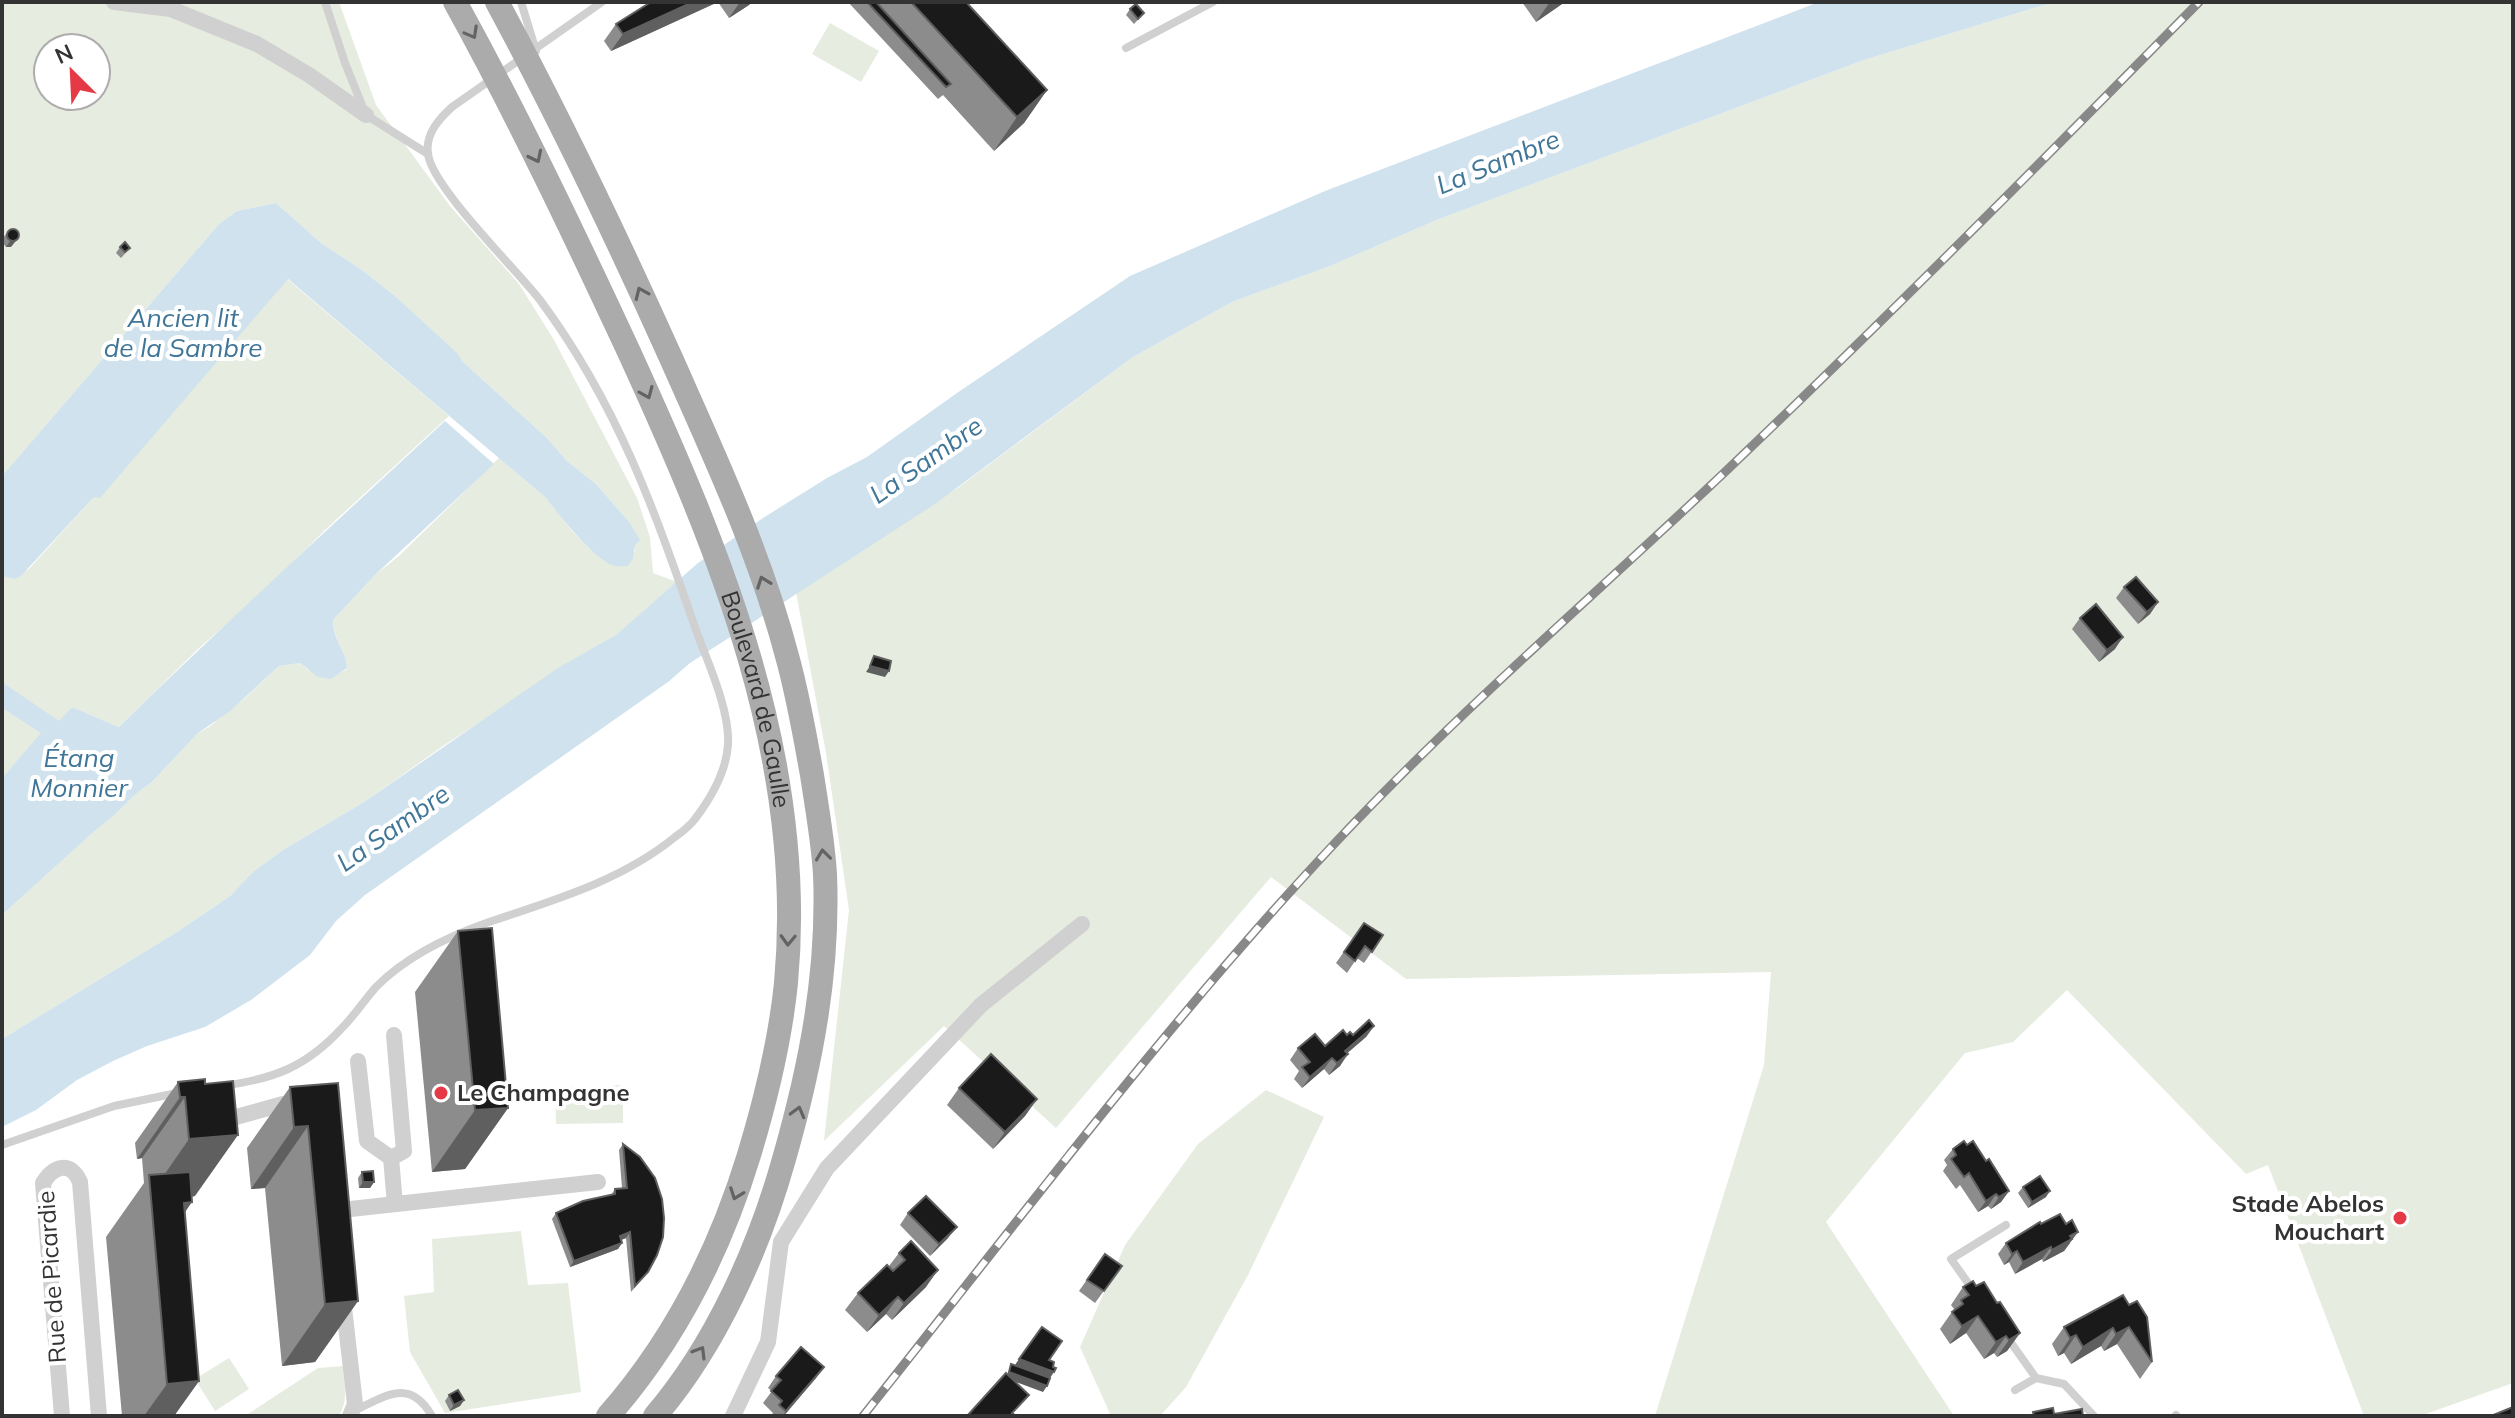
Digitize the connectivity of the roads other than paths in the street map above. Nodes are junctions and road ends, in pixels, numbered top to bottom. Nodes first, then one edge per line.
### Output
1 (114, 2) edge
2 (325, 2) edge
3 (455, 2) edge
4 (497, 2) edge
5 (521, 2) edge
6 (602, 2) edge
7 (1213, 2) edge
8 (522, 33) junction
9 (1126, 48) dead end
10 (366, 115) junction
11 (428, 154) junction
12 (1082, 924) dead end
13 (394, 1035) dead end
14 (358, 1061) dead end
15 (206, 1089) edge
16 (192, 1091) edge
17 (310, 1117) edge
18 (219, 1139) edge
19 (2, 1145) edge
20 (391, 1158) junction
21 (598, 1182) dead end
22 (395, 1204) junction
23 (332, 1211) edge
24 (2006, 1225) dead end
25 (341, 1285) edge
26 (1977, 1294) edge
27 (2002, 1330) edge
28 (2036, 1378) junction
29 (2015, 1390) dead end
30 (350, 1414) edge
31 (62, 1416) edge
32 (99, 1416) edge
33 (432, 1416) edge
34 (608, 1416) edge
35 (655, 1416) edge
36 (733, 1416) edge
37 (2094, 1416) edge

1 - 10 street
2 - 10 lane
3 -> 34 main road, Boulevard de Gaulle
4 - 8 main road, Boulevard de Gaulle
5 - 8 lane
6 - 11 lane
7 - 9 lane
35 -> 8 main road, Boulevard de Gaulle
10 - 11 lane
11 - 15 lane
12 - 36 street
13 - 20 street
14 - 20 street
16 - 19 lane
17 - 18 street
20 - 22 street
21 - 22 street
22 - 23 street
24 - 26 lane
25 - 30 street
27 - 28 lane
28 - 29 lane
28 - 37 lane
30 - 33 lane
31 - 32 street, Rue de Picardie

